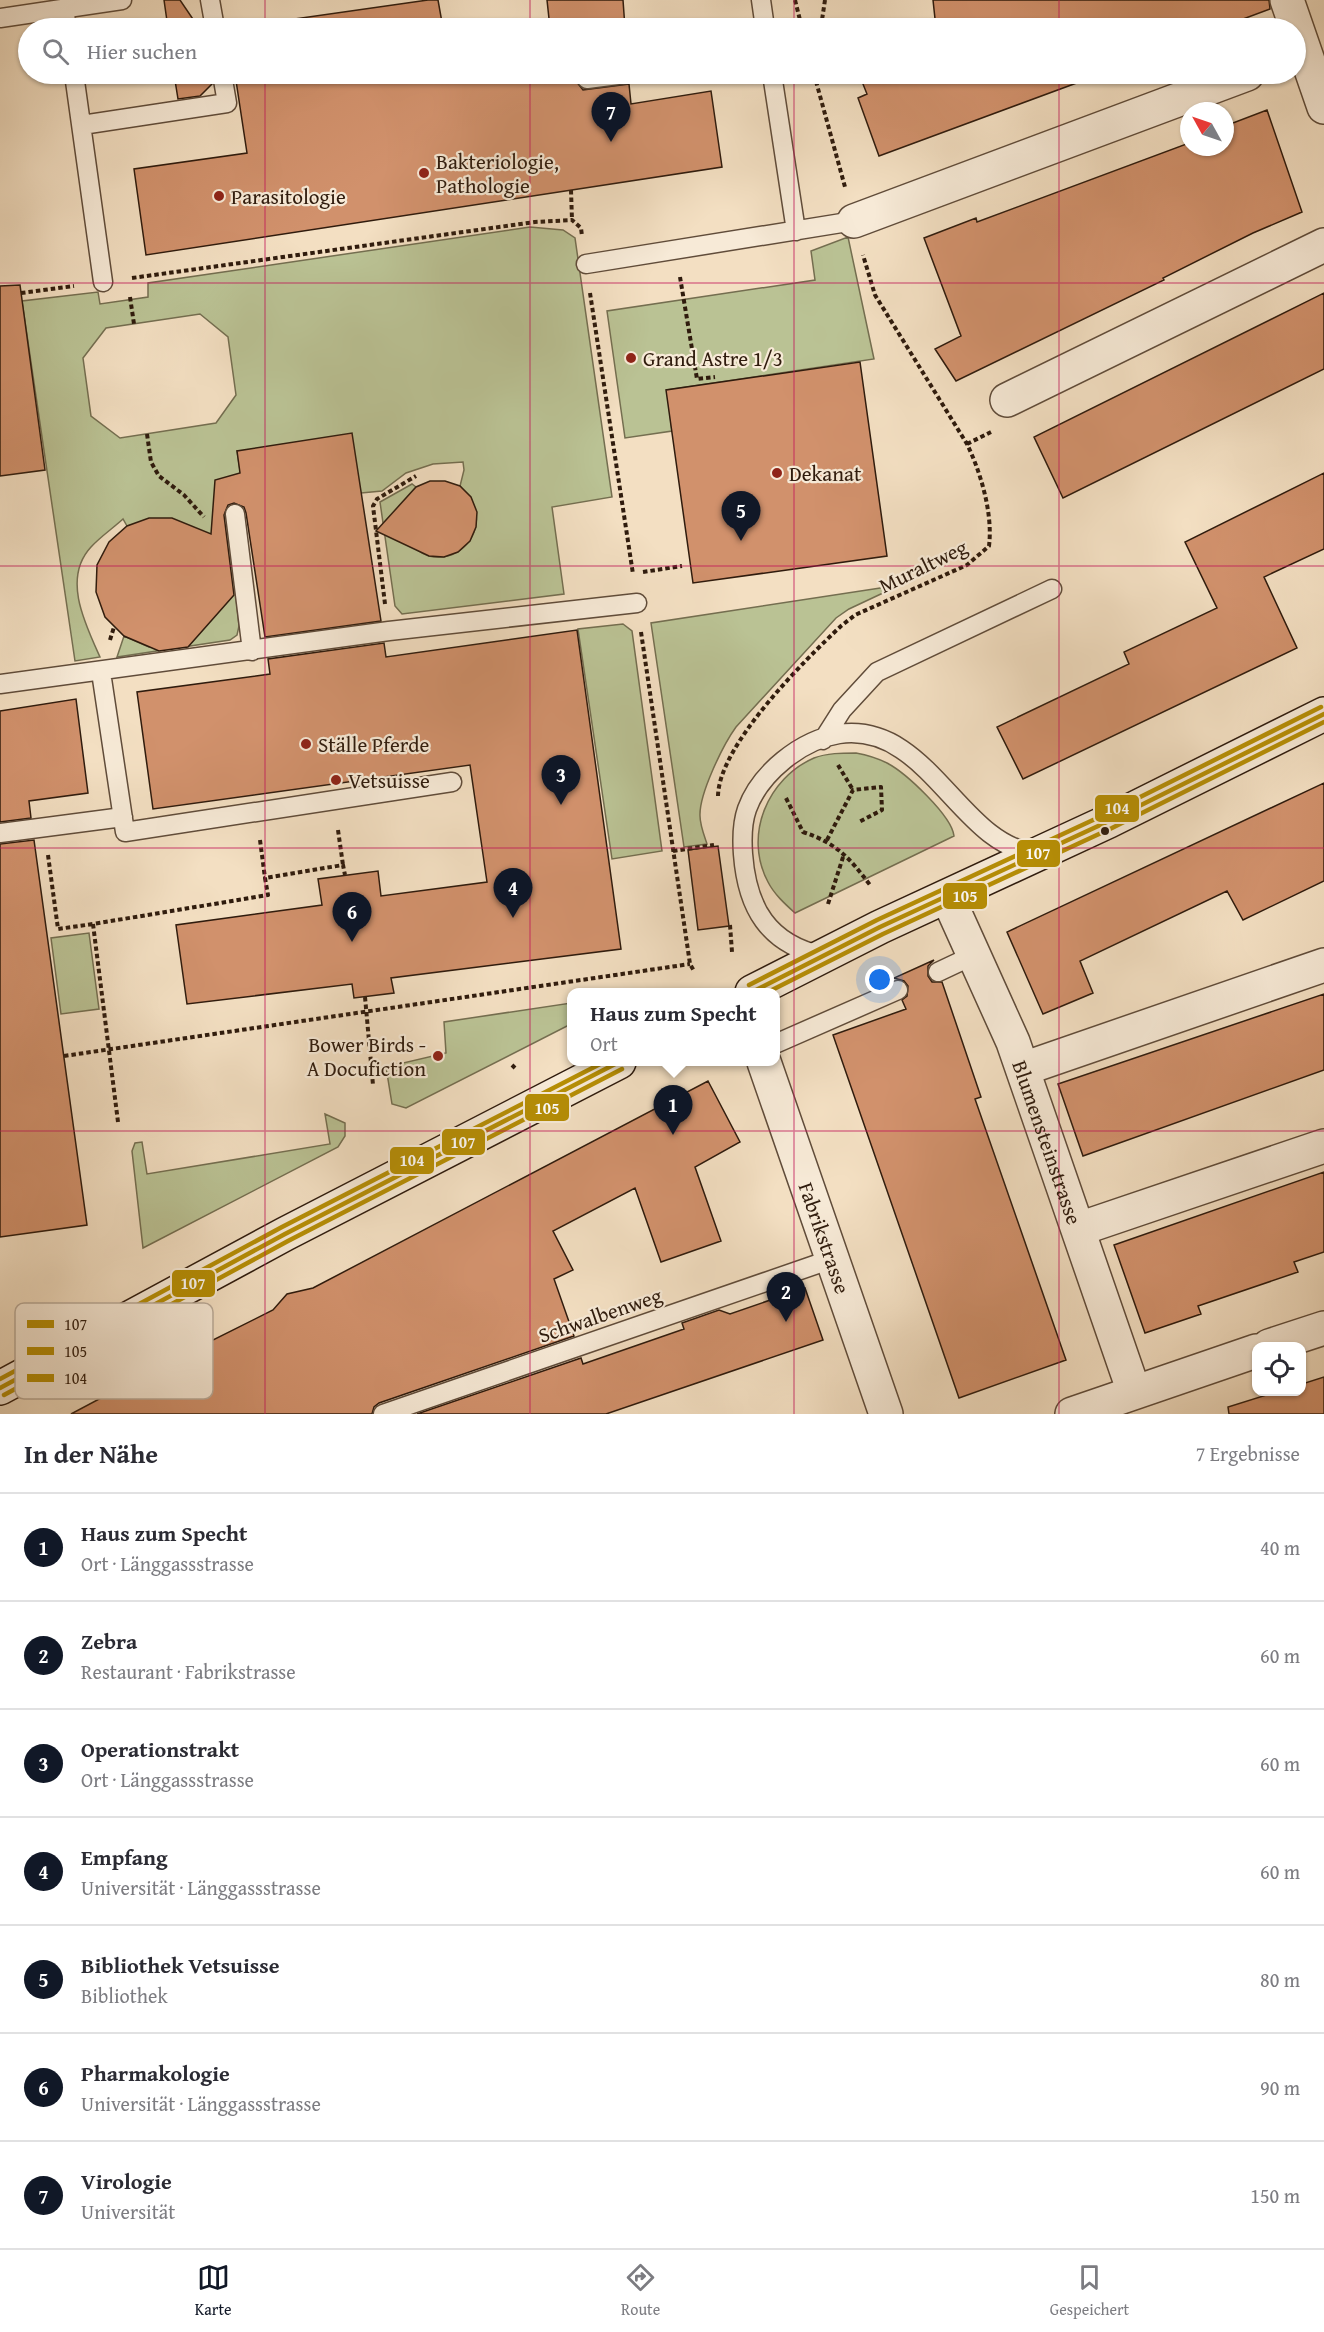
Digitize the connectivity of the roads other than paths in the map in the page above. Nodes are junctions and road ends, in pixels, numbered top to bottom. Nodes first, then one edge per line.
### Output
1 (122, 0) edge
2 (210, 0) edge
3 (760, 0) edge
4 (1287, 0) edge
5 (64, 8) junction
6 (0, 18) edge
7 (66, 18) edge
8 (213, 18) edge
9 (763, 18) edge
10 (1294, 18) edge
11 (1309, 60) edge
12 (76, 84) edge
13 (224, 84) edge
14 (774, 84) edge
15 (1220, 84) edge
16 (1324, 107) edge
17 (82, 125) junction
18 (854, 221) joint
19 (796, 231) junction
20 (1324, 245) edge
21 (586, 264) road end
22 (103, 282) road end
23 (1007, 400) dead end
24 (235, 514) dead end
25 (1052, 589) dead end
26 (638, 603) road end
27 (252, 651) junction
28 (101, 672) junction
29 (0, 684) edge
30 (1324, 714) edge
31 (823, 740) junction
32 (452, 782) dead end
33 (123, 817) junction
34 (0, 833) edge
35 (1039, 854) junction
36 (948, 897) junction
37 (974, 955) junction
38 (825, 957) junction
39 (1324, 965) edge
40 (938, 972) dead end
41 (762, 988) edge
42 (898, 990) dead end
43 (780, 1042) edge
44 (611, 1066) edge
45 (765, 1066) edge
46 (1023, 1069) junction
47 (1324, 1146) edge
48 (1079, 1229) junction
49 (832, 1259) junction
50 (157, 1303) edge
51 (1324, 1328) edge
52 (1283, 1342) edge
53 (1252, 1353) edge
54 (15, 1380) edge
55 (0, 1388) edge
56 (1134, 1392) junction
57 (383, 1414) edge
58 (886, 1414) edge
59 (1072, 1414) edge

1 - 5 lane
2 - 8 lane
3 - 9 lane
4 - 10 street
5 - 6 lane
5 - 7 lane
11 - 16 street
12 - 17 lane
13 - 17 lane
14 - 19 lane
15 - 18 street
17 - 22 lane
18 - 19 lane
19 - 21 lane
20 - 23 street
24 - 27 lane
25 - 31 lane
26 - 27 lane
27 - 28 lane
28 - 29 lane
28 - 33 lane
30 - 35 street
31 - 35 lane
31 - 38 lane
32 - 33 lane
33 - 34 lane
35 - 36 street
36 - 37 street, Blumensteinstrasse
36 - 38 street
37 - 40 lane
37 - 46 street, Blumensteinstrasse
38 - 41 street
39 - 46 street
42 - 43 lane
44 - 50 street
45 - 49 street, Fabrikstrasse
46 - 48 street, Blumensteinstrasse
47 - 48 street
48 - 56 street, Blumensteinstrasse
49 - 57 lane, Schwalbenweg
49 - 58 street, Fabrikstrasse
51 - 52 street
53 - 56 street
54 - 55 street
56 - 59 street

